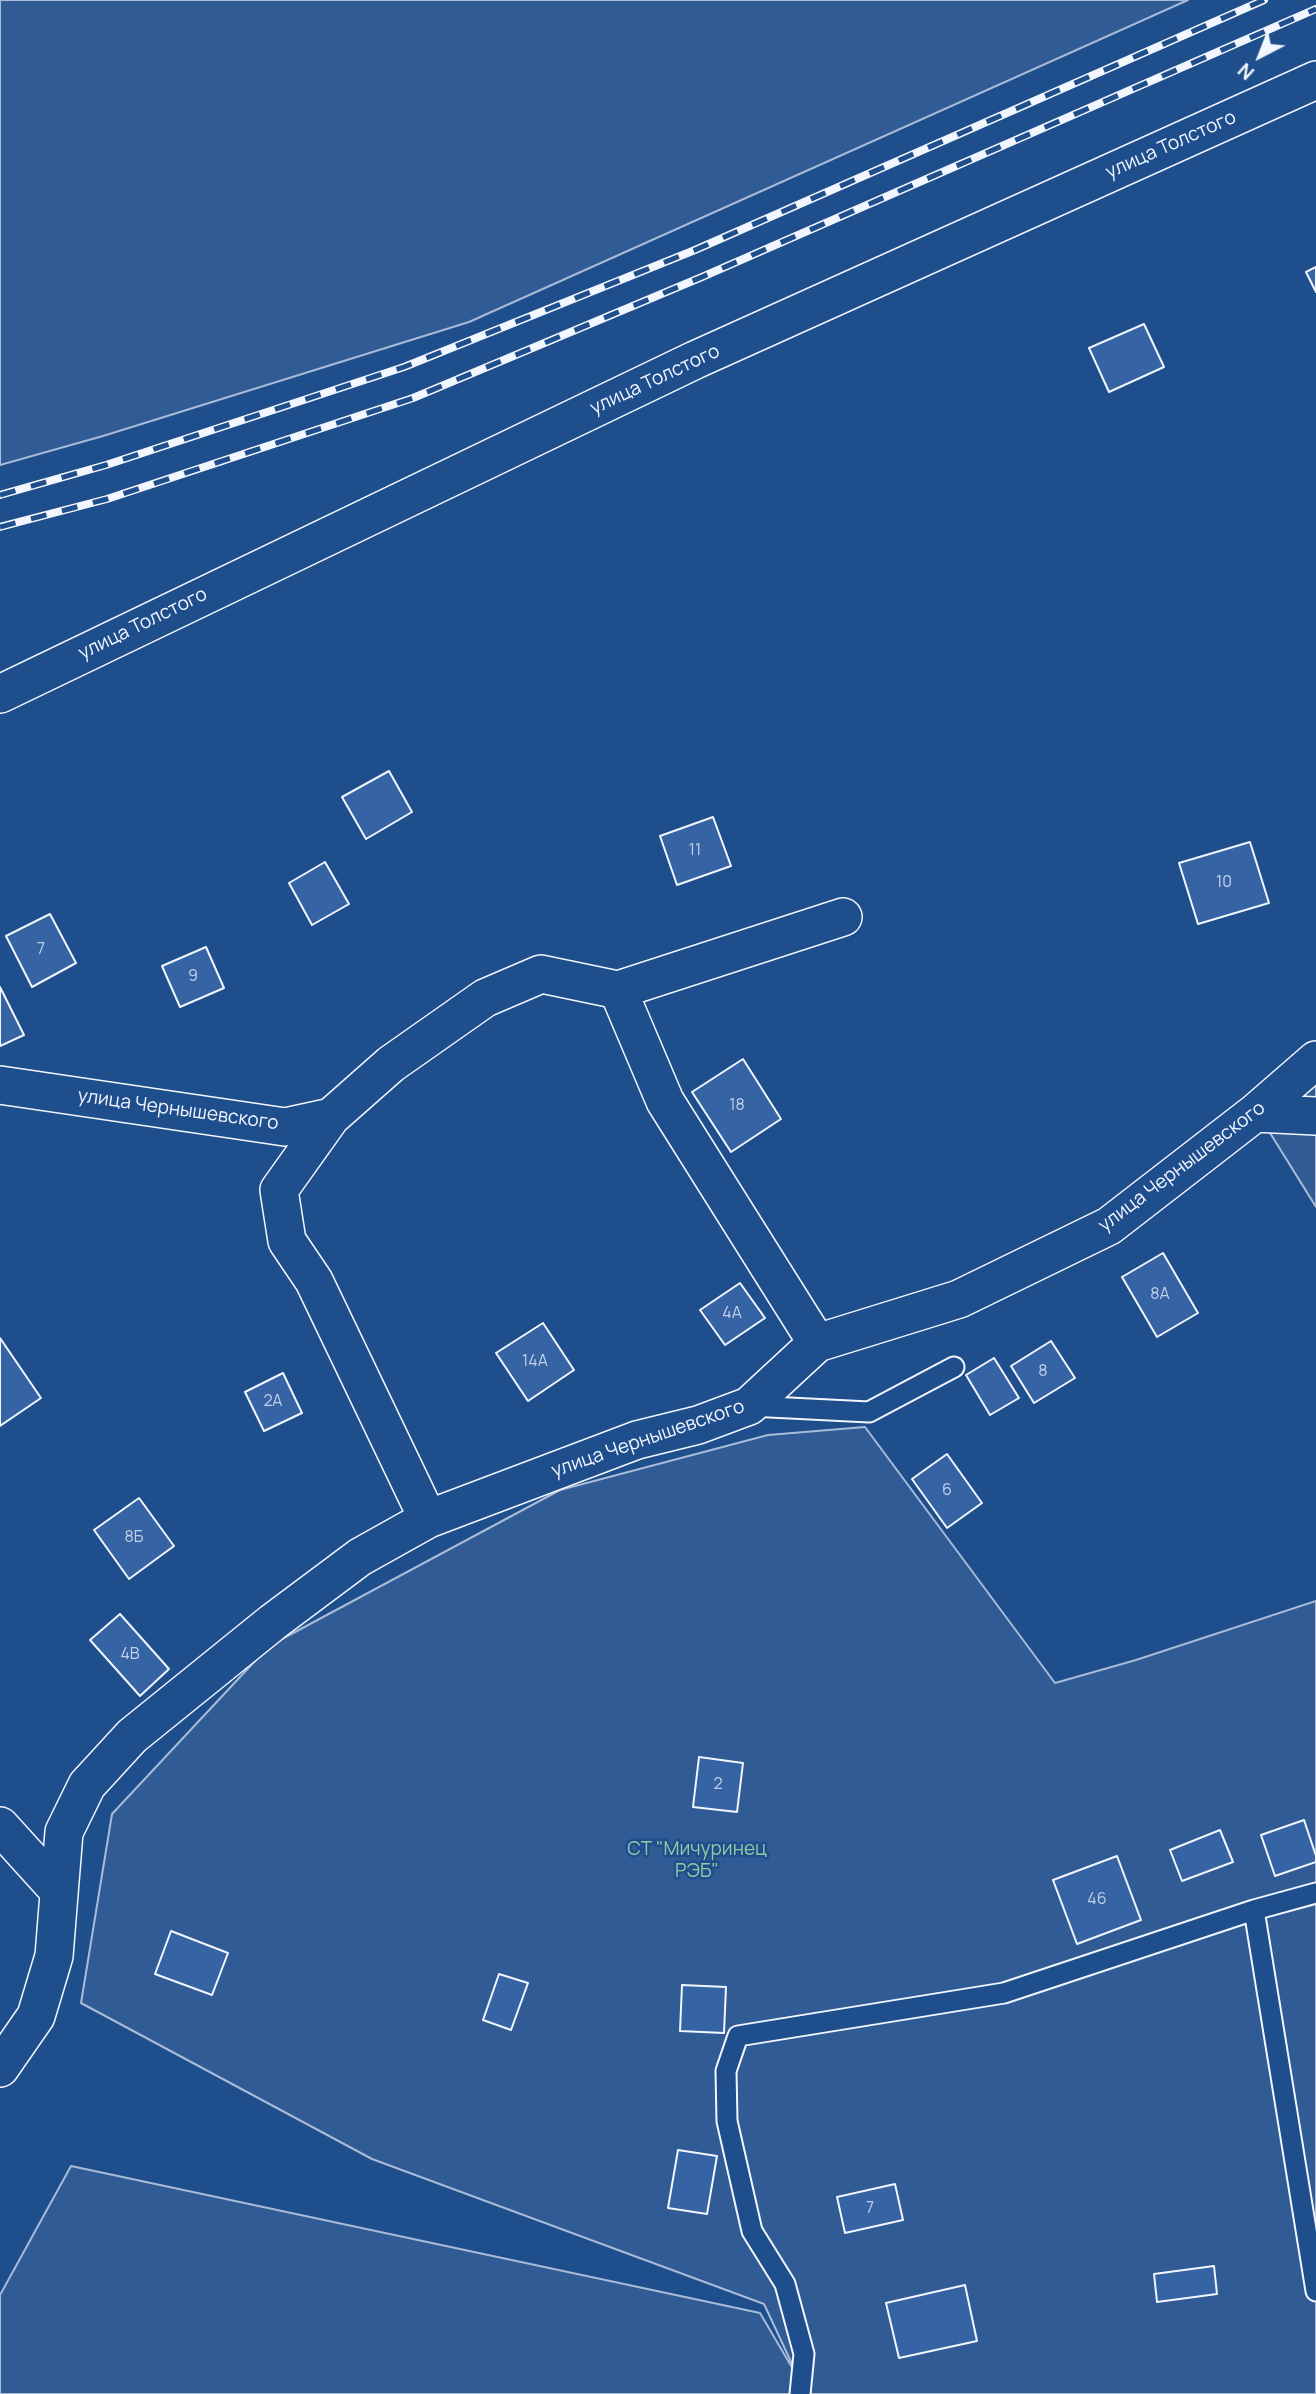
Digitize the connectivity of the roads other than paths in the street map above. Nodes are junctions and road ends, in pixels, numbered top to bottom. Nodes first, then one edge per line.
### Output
1 (1316, 80) edge
2 (0, 694) edge
3 (843, 917) dead end
4 (618, 990) junction
5 (1316, 1060) edge
6 (0, 1085) edge
7 (1255, 1112) junction
8 (1316, 1116) edge
9 (331, 1117) junction
10 (817, 1343) junction
11 (954, 1367) dead end
12 (749, 1406) junction
13 (428, 1519) junction
14 (0, 1826) edge
15 (59, 1891) junction
16 (1316, 1892) edge
17 (1254, 1910) junction
18 (0, 2068) edge
19 (1316, 2291) edge
20 (800, 2394) edge

1 - 2 street, улица Толстого
3 - 4 street, улица Чернышевского
4 - 9 street, улица Чернышевского
4 - 10 street
5 - 7 street, улица Чернышевского
6 - 9 street, улица Чернышевского
7 - 8 street
7 - 10 street, улица Чернышевского
9 - 13 street
10 - 12 street, улица Чернышевского
11 - 12 lane
12 - 13 street, улица Чернышевского
13 - 15 street, улица Чернышевского
14 - 15 street
15 - 18 street, улица Чернышевского
16 - 17 lane
17 - 19 lane
17 - 20 lane

